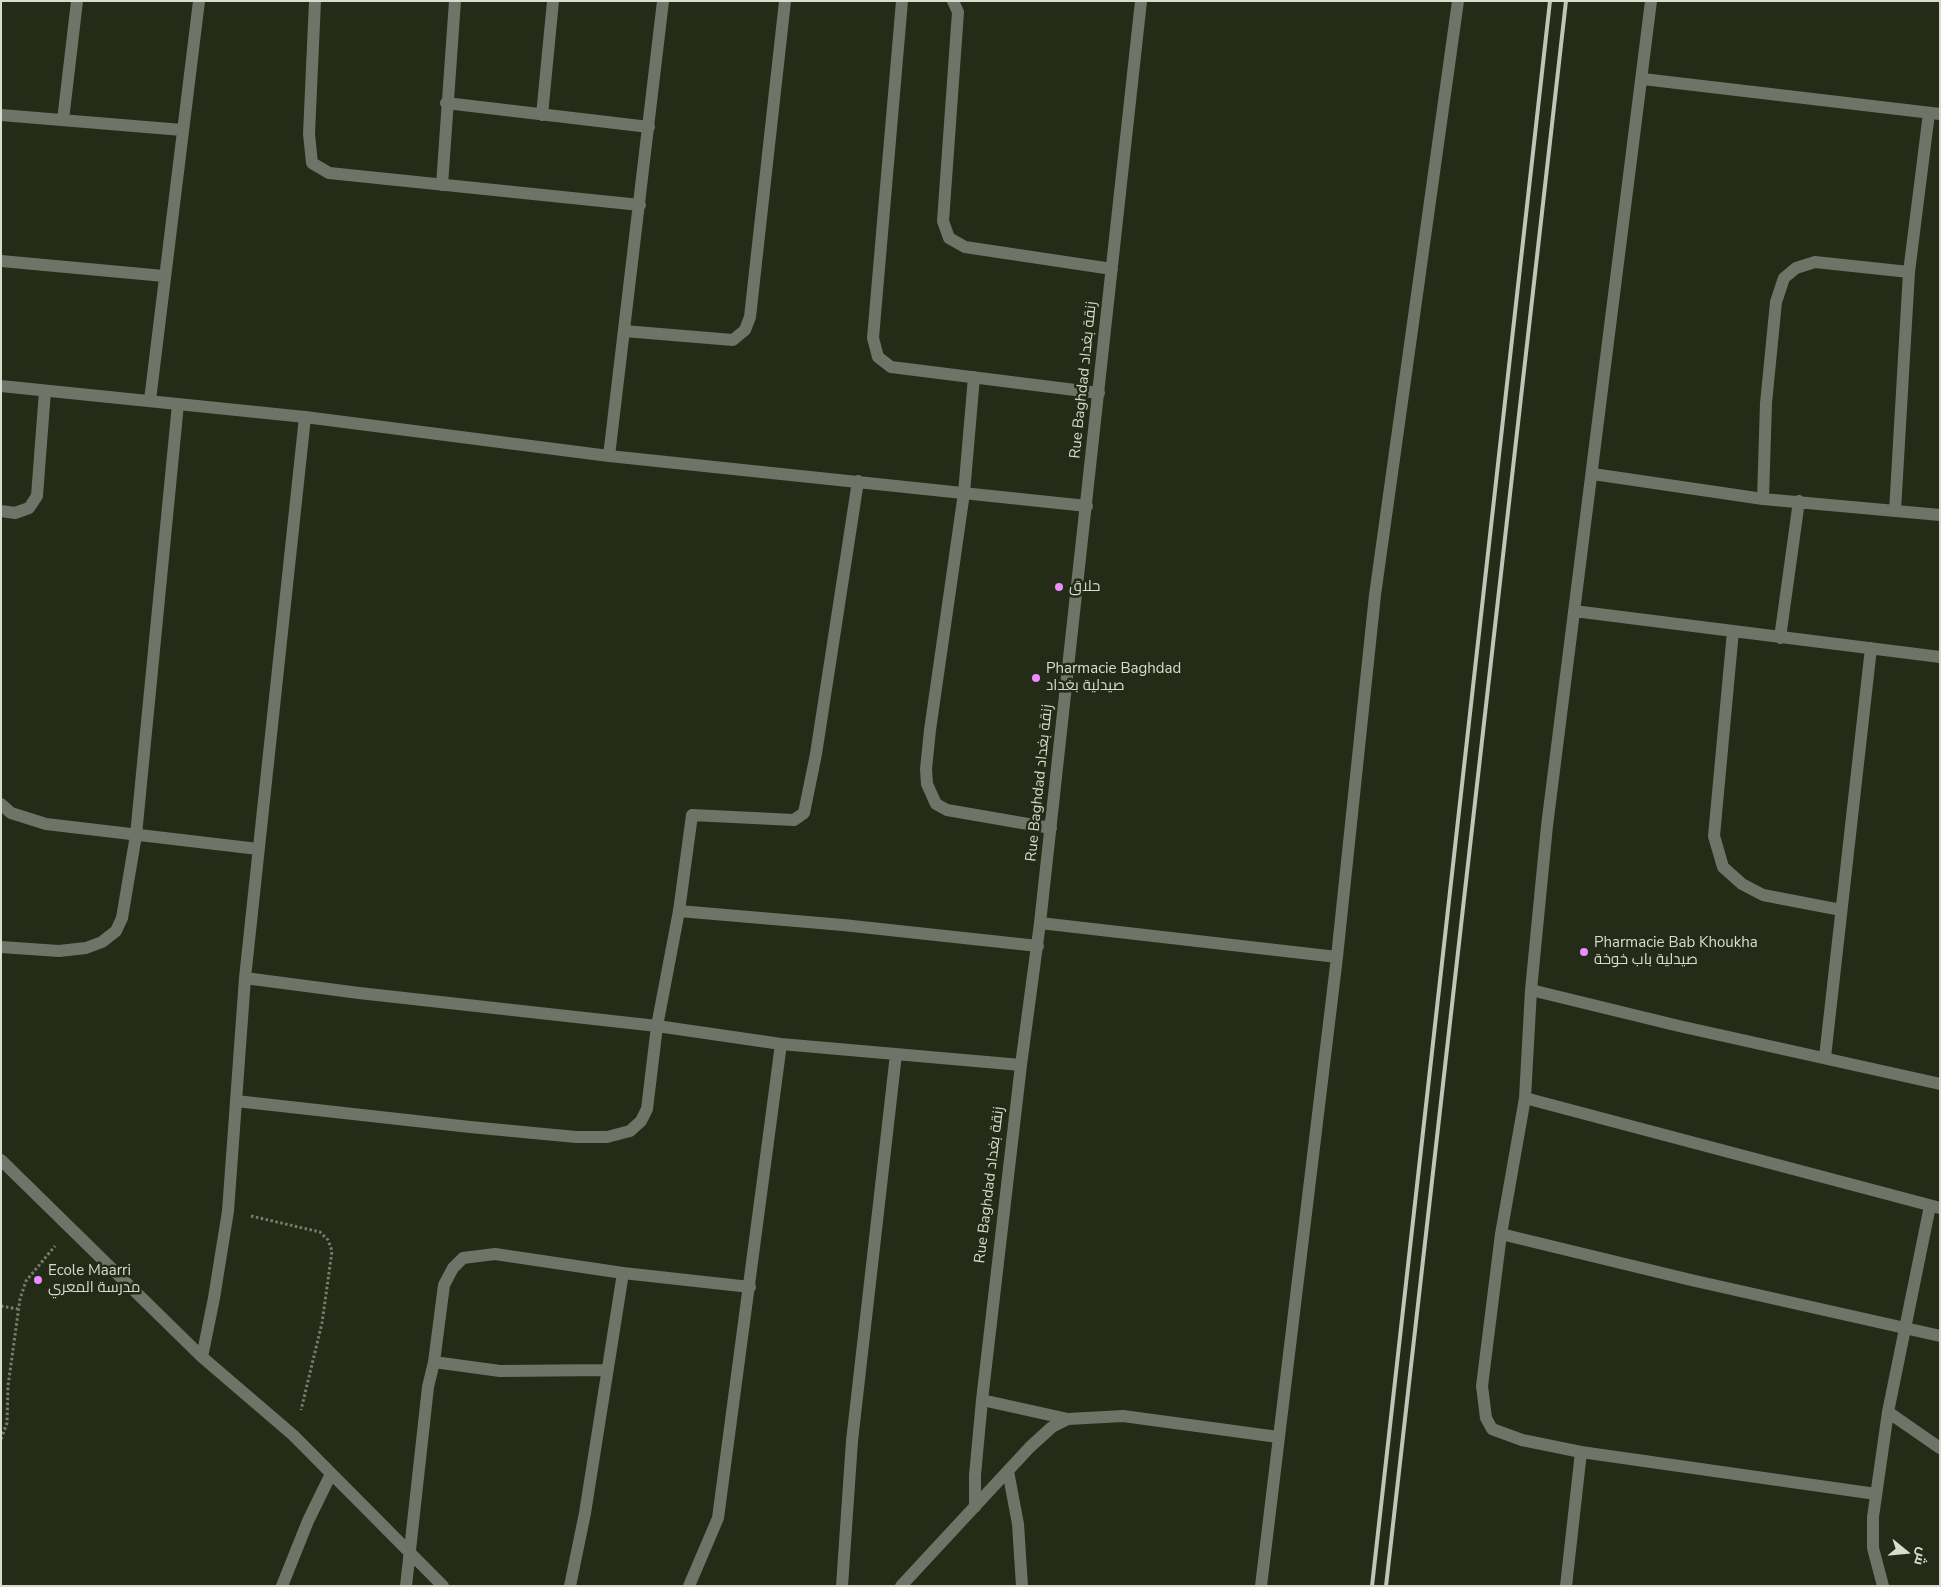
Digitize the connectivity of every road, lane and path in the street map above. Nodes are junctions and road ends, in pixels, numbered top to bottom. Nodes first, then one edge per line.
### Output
1 (77, 1) edge
2 (199, 1) edge
3 (315, 1) edge
4 (455, 1) edge
5 (553, 1) edge
6 (662, 1) edge
7 (785, 1) edge
8 (902, 1) edge
9 (953, 1) edge
10 (1141, 1) edge
11 (1458, 1) edge
12 (1651, 1) edge
13 (1643, 79) junction
14 (446, 103) junction
15 (1934, 113) edge
16 (542, 114) junction
17 (1, 115) edge
18 (63, 120) junction
19 (649, 126) junction
20 (182, 130) junction
21 (442, 185) junction
22 (640, 205) junction
23 (1, 261) edge
24 (1112, 269) junction
25 (1909, 272) junction
26 (164, 276) junction
27 (624, 331) junction
28 (974, 377) junction
29 (1, 386) edge
30 (45, 391) junction
31 (1099, 393) junction
32 (150, 400) junction
33 (178, 404) junction
34 (304, 417) junction
35 (609, 456) junction
36 (1593, 474) junction
37 (858, 481) junction
38 (964, 493) junction
39 (1763, 499) junction
40 (1799, 501) junction
41 (1086, 506) junction
42 (1, 511) edge
43 (1895, 511) junction
44 (1940, 515) edge
45 (1574, 610) junction
46 (1733, 631) junction
47 (1780, 638) junction
48 (1872, 648) junction
49 (1940, 657) edge
50 (1, 804) edge
51 (1051, 828) junction
52 (136, 835) junction
53 (258, 849) junction
54 (1841, 910) junction
55 (679, 912) junction
56 (1040, 923) junction
57 (1038, 946) junction
58 (1, 947) edge
59 (1337, 957) junction
60 (245, 978) junction
61 (1531, 990) junction
62 (658, 1026) junction
63 (781, 1044) junction
64 (896, 1054) junction
65 (1825, 1057) junction
66 (1021, 1065) junction
67 (1940, 1084) edge
68 (1525, 1098) junction
69 (236, 1101) junction
70 (1, 1160) edge
71 (1935, 1207) edge
72 (228, 1211) junction
73 (72, 1230) junction
74 (1501, 1234) junction
75 (623, 1273) junction
76 (750, 1287) junction
77 (1, 1306) edge
78 (18, 1309) junction
79 (1904, 1329) junction
80 (1940, 1336) edge
81 (202, 1357) junction
82 (434, 1362) junction
83 (607, 1370) junction
84 (982, 1400) junction
85 (1888, 1412) junction
86 (1068, 1418) junction
87 (293, 1435) junction
88 (1278, 1436) junction
89 (1, 1439) edge
90 (1940, 1448) edge
91 (1581, 1452) junction
92 (1008, 1471) junction
93 (331, 1474) junction
94 (1876, 1494) junction
95 (975, 1508) junction
96 (410, 1551) junction
97 (282, 1586) edge
98 (406, 1586) edge
99 (443, 1586) edge
100 (570, 1586) edge
101 (689, 1586) edge
102 (842, 1586) edge
103 (901, 1586) edge
104 (1022, 1586) edge
105 (1261, 1586) edge
106 (1566, 1586) edge
107 (1883, 1586) edge

1 - 18 street
2 - 20 street
3 - 21 street
4 - 14 street
5 - 16 street
6 - 19 street
7 - 27 street
8 - 28 street
9 - 24 street
10 - 24 street, Rue Baghdad زنقة بغداد
11 - 59 street
12 - 13 street
13 - 15 street
13 - 36 street
14 - 16 street
14 - 21 street
15 - 25 street
16 - 19 street
17 - 18 street
18 - 20 street
19 - 22 street
20 - 26 street
21 - 22 street
22 - 27 street
23 - 26 street
24 - 31 street, Rue Baghdad زنقة بغداد
25 - 39 street
25 - 43 street
26 - 32 street
27 - 35 street
28 - 31 street
28 - 38 street
29 - 30 street
30 - 32 street
30 - 42 street
31 - 41 street, Rue Baghdad زنقة بغداد
32 - 33 street
33 - 34 street
33 - 52 street
34 - 35 street
34 - 53 street
35 - 37 street
36 - 39 street
36 - 45 street
37 - 38 street
37 - 55 street
38 - 41 street
38 - 51 street
39 - 40 street
40 - 43 street
40 - 47 street
41 - 51 street, Rue Baghdad زنقة بغداد
43 - 44 street
45 - 46 street
45 - 61 street
46 - 47 street
46 - 54 street
47 - 48 street
48 - 49 street
48 - 54 street
50 - 52 street
51 - 56 street, Rue Baghdad زنقة بغداد
52 - 53 street
52 - 58 street
53 - 60 street
54 - 65 street
55 - 57 street
55 - 62 street
56 - 57 street, Rue Baghdad زنقة بغداد
56 - 59 street
57 - 66 street, Rue Baghdad زنقة بغداد
59 - 88 street
60 - 62 street
60 - 69 street
61 - 65 street
61 - 68 street
62 - 63 street
62 - 69 street
63 - 64 street
63 - 76 street
64 - 66 street
64 - 102 street
65 - 67 street
66 - 84 street, Rue Baghdad زنقة بغداد
68 - 71 street
68 - 74 street
69 - 72 street
70 - 73 street
71 - 79 street
72 - 81 street
72 - 87 path
73 - 78 path
73 - 81 street
74 - 79 street
74 - 91 street
75 - 76 street
75 - 82 street
75 - 83 street
76 - 101 street
77 - 78 path
78 - 89 path
79 - 80 street
79 - 85 street
81 - 87 street
82 - 83 street
82 - 96 street
83 - 100 street
84 - 86 street
84 - 95 street, Rue Baghdad زنقة بغداد
85 - 90 street
85 - 94 street
86 - 88 street
86 - 92 street
87 - 93 street
88 - 105 street
91 - 94 street
91 - 106 street
92 - 95 street
92 - 104 street
93 - 96 street
93 - 97 street
94 - 107 street
95 - 103 street
96 - 98 street
96 - 99 street

